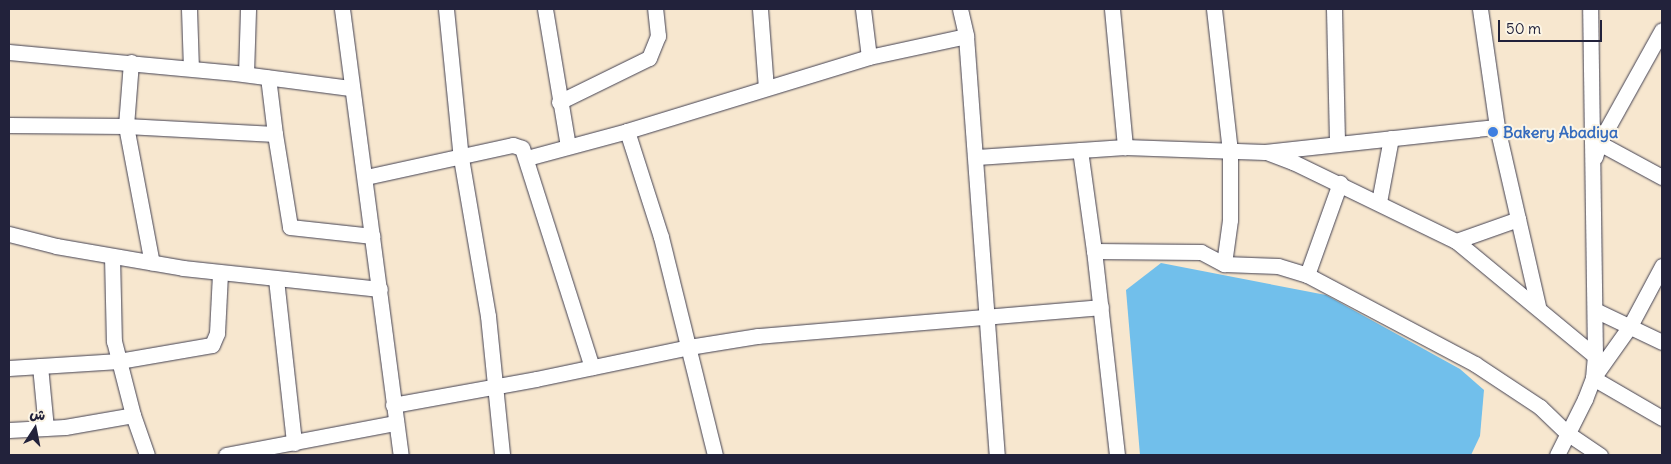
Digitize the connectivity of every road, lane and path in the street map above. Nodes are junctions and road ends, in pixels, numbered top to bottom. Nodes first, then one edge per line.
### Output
1 (189, 9) edge
2 (248, 9) edge
3 (342, 9) edge
4 (446, 9) edge
5 (545, 9) edge
6 (655, 9) edge
7 (760, 9) edge
8 (864, 9) edge
9 (960, 9) edge
10 (1112, 9) edge
11 (1214, 9) edge
12 (1334, 9) edge
13 (1480, 9) edge
14 (1590, 9) edge
15 (1662, 30) edge
16 (966, 36) junction
17 (9, 52) edge
18 (869, 57) junction
19 (131, 62) junction
20 (191, 68) junction
21 (246, 74) junction
22 (268, 77) junction
23 (350, 88) junction
24 (766, 88) junction
25 (559, 102) junction
26 (9, 125) edge
27 (126, 126) junction
28 (1497, 127) junction
29 (627, 131) junction
30 (275, 134) junction
31 (1391, 138) junction
32 (1338, 142) junction
33 (1599, 143) junction
34 (568, 146) junction
35 (1125, 147) junction
36 (1080, 150) junction
37 (1230, 151) junction
38 (1265, 152) junction
39 (977, 157) junction
40 (461, 158) junction
41 (527, 158) junction
42 (1592, 168) junction
43 (366, 177) junction
44 (1662, 177) edge
45 (1340, 183) junction
46 (1378, 202) junction
47 (1518, 219) junction
48 (9, 234) edge
49 (373, 236) junction
50 (1456, 241) junction
51 (1094, 251) junction
52 (112, 256) junction
53 (152, 263) junction
54 (1224, 264) junction
55 (1662, 266) edge
56 (220, 273) junction
57 (1307, 275) junction
58 (276, 279) junction
59 (380, 289) junction
60 (1538, 306) junction
61 (1101, 307) junction
62 (1597, 311) junction
63 (988, 318) junction
64 (1630, 326) junction
65 (1662, 342) edge
66 (689, 347) junction
67 (1595, 356) junction
68 (119, 361) junction
69 (40, 366) junction
70 (592, 367) junction
71 (9, 368) edge
72 (1593, 378) junction
73 (496, 386) junction
74 (393, 405) junction
75 (133, 415) junction
76 (1662, 418) edge
77 (396, 423) junction
78 (46, 428) junction
79 (9, 430) edge
80 (1567, 433) junction
81 (294, 443) junction
82 (147, 455) edge
83 (235, 455) edge
84 (400, 455) edge
85 (502, 455) edge
86 (715, 455) edge
87 (997, 455) edge
88 (1118, 455) edge
89 (1557, 455) edge
90 (1600, 455) edge

1 - 20 street
2 - 21 street
3 - 23 street
4 - 40 street
5 - 25 street
6 - 25 street
7 - 24 street
8 - 18 street
9 - 16 street
10 - 35 street
11 - 37 street
12 - 32 street
13 - 28 street
14 - 42 street
15 - 33 street
16 - 18 street
16 - 39 street
17 - 19 street
18 - 24 street
19 - 20 street
19 - 27 street
20 - 21 street
21 - 22 street
22 - 23 street
22 - 30 street
23 - 43 street
24 - 29 street
25 - 34 street
26 - 27 street
27 - 30 street
27 - 53 street
28 - 31 street
28 - 47 street
29 - 34 street
29 - 66 street
30 - 49 street
31 - 32 street
31 - 46 street
32 - 38 street
33 - 42 street
33 - 44 street
34 - 41 street
35 - 36 street
35 - 37 street
36 - 39 street
36 - 51 street
37 - 38 street
37 - 54 street
38 - 45 street
39 - 63 street
40 - 41 street
40 - 43 street
40 - 73 street
41 - 70 street
42 - 62 street
43 - 49 street
45 - 46 street
45 - 57 street
46 - 50 street
47 - 50 street
47 - 60 street
48 - 52 street
49 - 59 street
50 - 60 street
51 - 54 street
51 - 61 street
52 - 53 street
52 - 68 street
53 - 56 street
54 - 57 street
55 - 64 street
56 - 58 street
56 - 68 street
57 - 80 street
58 - 59 street
58 - 81 street
59 - 74 street
60 - 67 street
61 - 63 street
61 - 88 street
62 - 64 street
62 - 67 street
63 - 66 street
63 - 87 street
64 - 65 street
64 - 72 street
66 - 70 street
66 - 86 street
67 - 72 street
68 - 69 street
68 - 75 street
69 - 71 street
69 - 78 street
70 - 73 street
72 - 76 street
72 - 80 street
73 - 74 street
73 - 85 street
74 - 77 street
75 - 78 street
75 - 82 street
77 - 81 street
77 - 84 street
78 - 79 street
80 - 89 street
80 - 90 street
81 - 83 street

